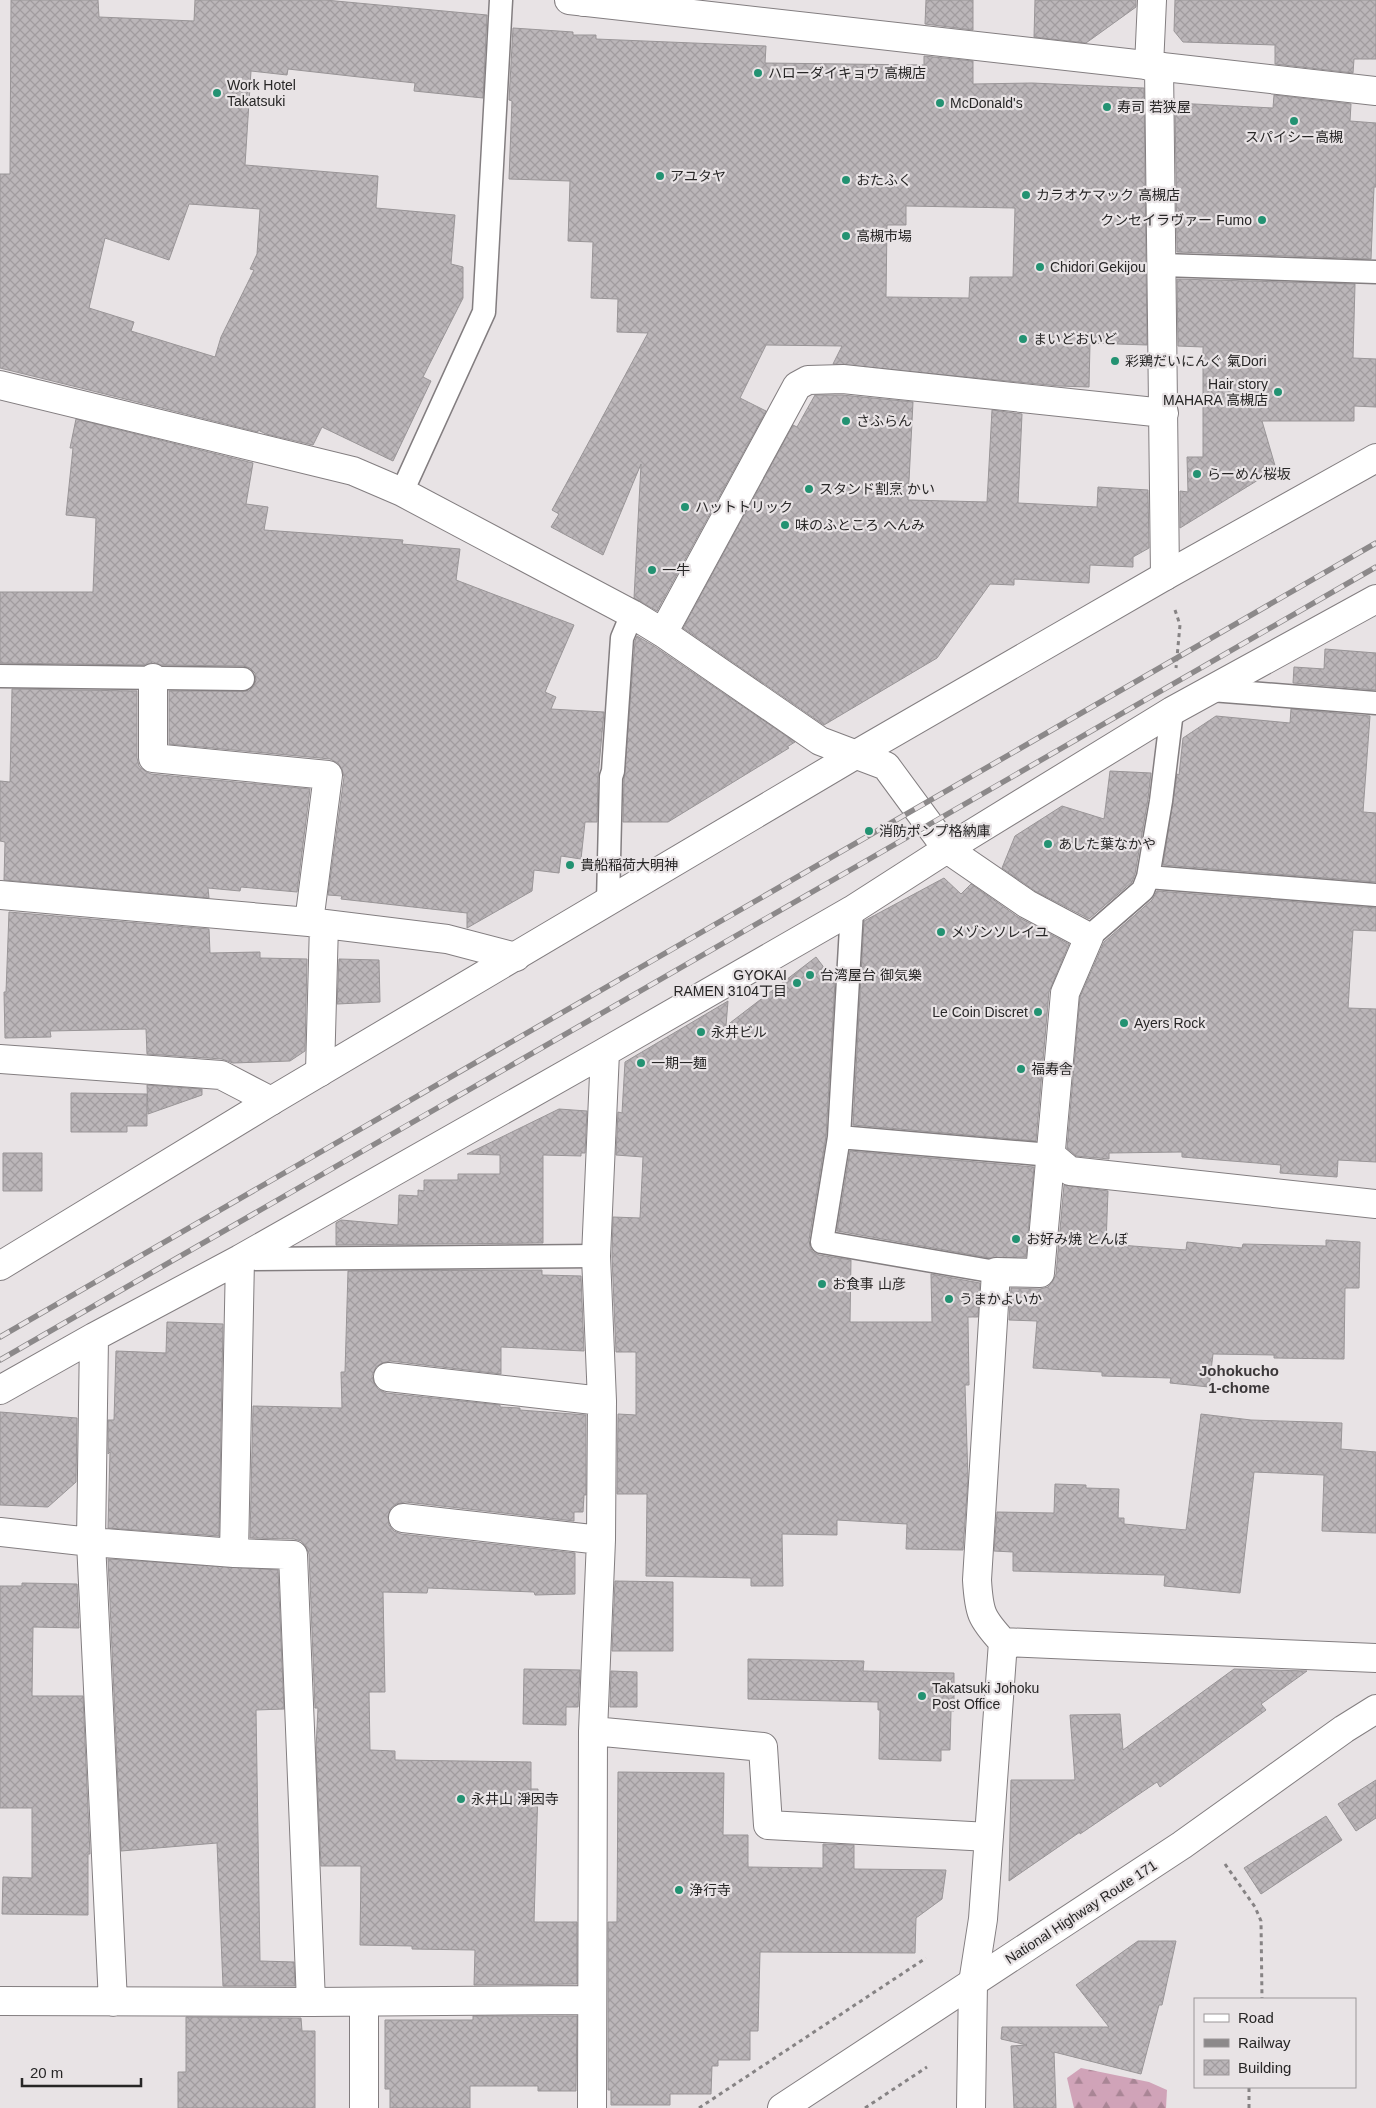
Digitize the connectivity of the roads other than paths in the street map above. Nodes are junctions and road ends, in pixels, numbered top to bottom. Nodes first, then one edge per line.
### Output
1 (501, 0) edge
2 (1152, 0) edge
3 (579, 1) edge
4 (1154, 66) junction
5 (1376, 91) edge
6 (1162, 265) junction
7 (1376, 272) edge
8 (0, 385) edge
9 (1164, 413) junction
10 (1376, 458) edge
11 (402, 492) junction
12 (1165, 576) junction
13 (1376, 599) edge
14 (632, 614) junction
15 (663, 633) junction
16 (0, 676) edge
17 (153, 678) junction
18 (243, 679) dead end
19 (1210, 690) junction
20 (1376, 703) edge
21 (1172, 711) junction
22 (855, 755) junction
23 (947, 849) junction
24 (1148, 877) junction
25 (0, 894) edge
26 (1376, 895) edge
27 (608, 902) junction
28 (852, 910) junction
29 (317, 923) junction
30 (1089, 937) junction
31 (516, 958) junction
32 (605, 1052) junction
33 (0, 1059) edge
34 (320, 1072) junction
35 (271, 1101) junction
36 (839, 1137) junction
37 (1051, 1155) junction
38 (1376, 1204) edge
39 (596, 1256) junction
40 (240, 1259) junction
41 (0, 1266) edge
42 (996, 1272) junction
43 (94, 1337) junction
44 (388, 1377) dead end
45 (0, 1390) edge
46 (602, 1401) junction
47 (404, 1518) dead end
48 (0, 1532) edge
49 (601, 1540) junction
50 (91, 1542) junction
51 (234, 1553) junction
52 (1003, 1642) junction
53 (1376, 1658) edge
54 (1376, 1709) edge
55 (593, 1731) junction
56 (989, 1837) junction
57 (973, 1983) junction
58 (591, 2000) junction
59 (0, 2001) edge
60 (113, 2002) junction
61 (311, 2002) junction
62 (364, 2002) junction
63 (364, 2108) edge
64 (592, 2108) edge
65 (782, 2108) edge
66 (970, 2108) edge

1 - 11 lane
2 - 4 main road
3 - 4 main road
4 - 5 main road
4 - 6 main road
6 - 7 lane
6 - 9 main road
8 - 11 main road
9 - 12 main road
9 - 15 main road
10 - 12 main road
11 - 14 main road
12 - 22 main road
13 - 19 main road
14 - 15 main road
14 - 27 lane
15 - 22 main road
16 - 17 lane
17 - 18 lane
17 - 29 main road
19 - 20 lane
19 - 21 main road
21 - 23 main road
21 - 24 lane
22 - 23 main road
22 - 27 main road
23 - 28 main road
23 - 30 main road
24 - 26 lane
24 - 30 lane
25 - 29 main road
27 - 31 main road
28 - 32 main road
28 - 36 lane
29 - 31 main road
29 - 34 main road
30 - 37 main road
31 - 34 main road
32 - 39 main road
32 - 40 main road
33 - 35 main road
34 - 35 main road
35 - 41 main road
36 - 37 lane
36 - 42 lane
37 - 38 main road
37 - 42 main road
39 - 40 lane
39 - 46 main road
40 - 43 main road
40 - 51 main road
42 - 52 main road
43 - 45 main road
43 - 50 main road
44 - 46 main road
46 - 49 main road
47 - 49 main road
48 - 50 main road
49 - 55 main road
50 - 51 main road
50 - 60 main road
51 - 61 main road
52 - 53 main road
52 - 56 main road
54 - 57 main road, National Highway Route 171
55 - 56 main road
55 - 58 main road
56 - 57 main road
57 - 65 main road, National Highway Route 171
57 - 66 main road
58 - 62 main road
58 - 64 main road
59 - 60 main road
60 - 61 main road
61 - 62 main road
62 - 63 main road

